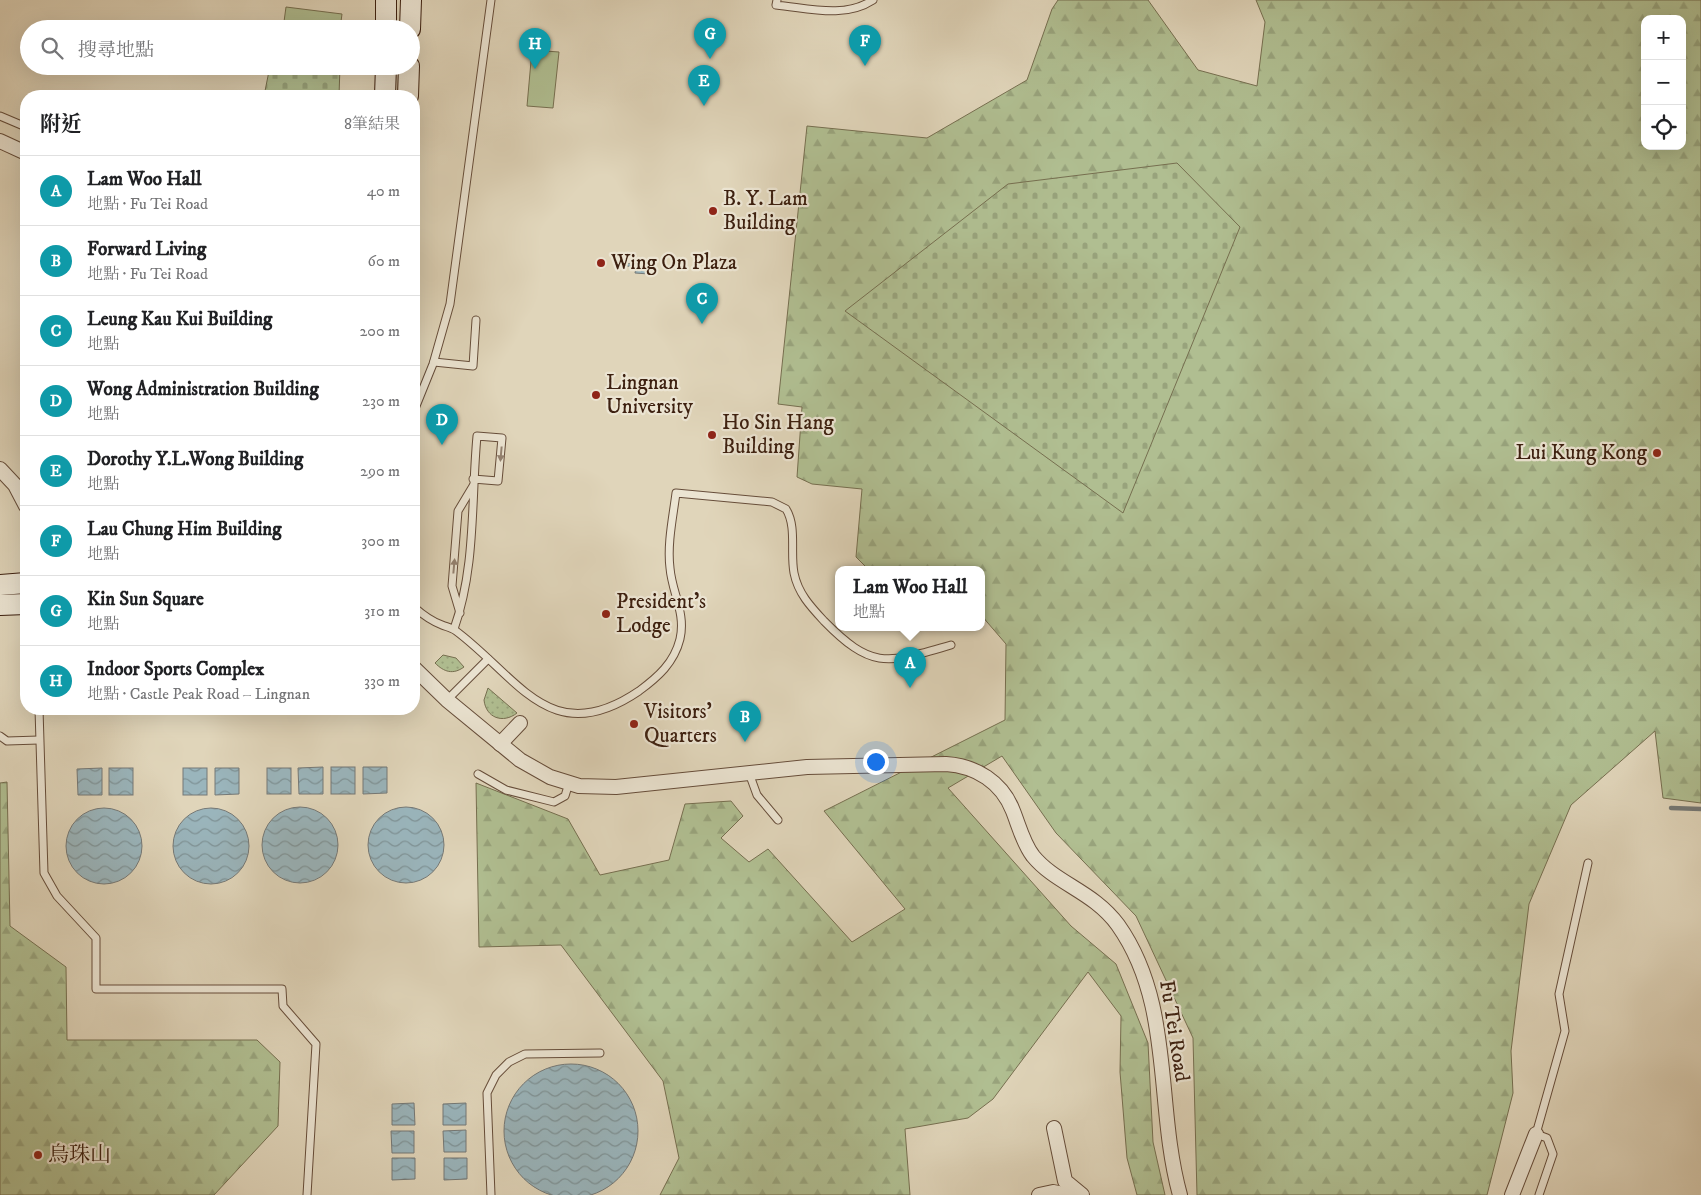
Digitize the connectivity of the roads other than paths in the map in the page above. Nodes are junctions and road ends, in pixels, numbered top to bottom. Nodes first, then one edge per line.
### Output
1 (386, 0) edge
2 (411, 0) edge
3 (492, 0) edge
4 (776, 0) edge
5 (873, 0) edge
6 (386, 20) edge
7 (410, 20) edge
8 (386, 75) edge
9 (409, 75) edge
10 (386, 90) edge
11 (408, 90) edge
12 (0, 116) edge
13 (20, 124) edge
14 (0, 142) edge
15 (20, 150) edge
16 (476, 320) dead end
17 (434, 362) junction
18 (420, 396) edge
19 (0, 469) edge
20 (473, 482) junction
21 (20, 493) edge
22 (20, 583) edge
23 (0, 585) edge
24 (20, 604) edge
25 (0, 605) edge
26 (420, 612) edge
27 (460, 613) junction
28 (454, 630) junction
29 (951, 645) dead end
30 (488, 660) junction
31 (420, 674) edge
32 (447, 700) junction
33 (39, 715) edge
34 (520, 724) dead end
35 (0, 736) edge
36 (39, 740) junction
37 (500, 744) junction
38 (749, 772) junction
39 (478, 774) dead end
40 (569, 783) junction
41 (778, 820) dead end
42 (1588, 863) dead end
43 (600, 1053) dead end
44 (1054, 1128) dead end
45 (1536, 1134) junction
46 (307, 1195) edge
47 (491, 1195) edge
48 (1038, 1195) edge
49 (1068, 1195) edge
50 (1082, 1195) edge
51 (1180, 1195) edge
52 (1512, 1195) edge
53 (1539, 1195) edge

1 - 6 main road
2 - 7 main road
3 - 17 lane
4 - 5 lane
8 - 10 main road
9 - 11 main road
12 - 13 lane
14 - 15 street
16 - 17 lane
17 - 18 lane
19 - 21 street
20 -> 20 lane
20 - 27 lane
27 -> 20 lane
22 - 23 main road
24 - 25 main road
26 - 28 lane
27 - 28 lane
28 - 30 lane
29 - 30 lane
30 - 32 lane
31 - 32 street, Fu Tei Road
32 - 37 street, Fu Tei Road
33 - 36 lane
34 - 37 street
35 - 36 lane
36 - 46 lane
37 - 40 street, Fu Tei Road
38 - 40 street, Fu Tei Road
38 - 41 lane
38 - 51 street, Fu Tei Road
39 - 40 lane
42 - 45 lane
43 - 47 lane
44 - 50 street
45 - 52 street
45 - 53 lane
48 - 49 street

